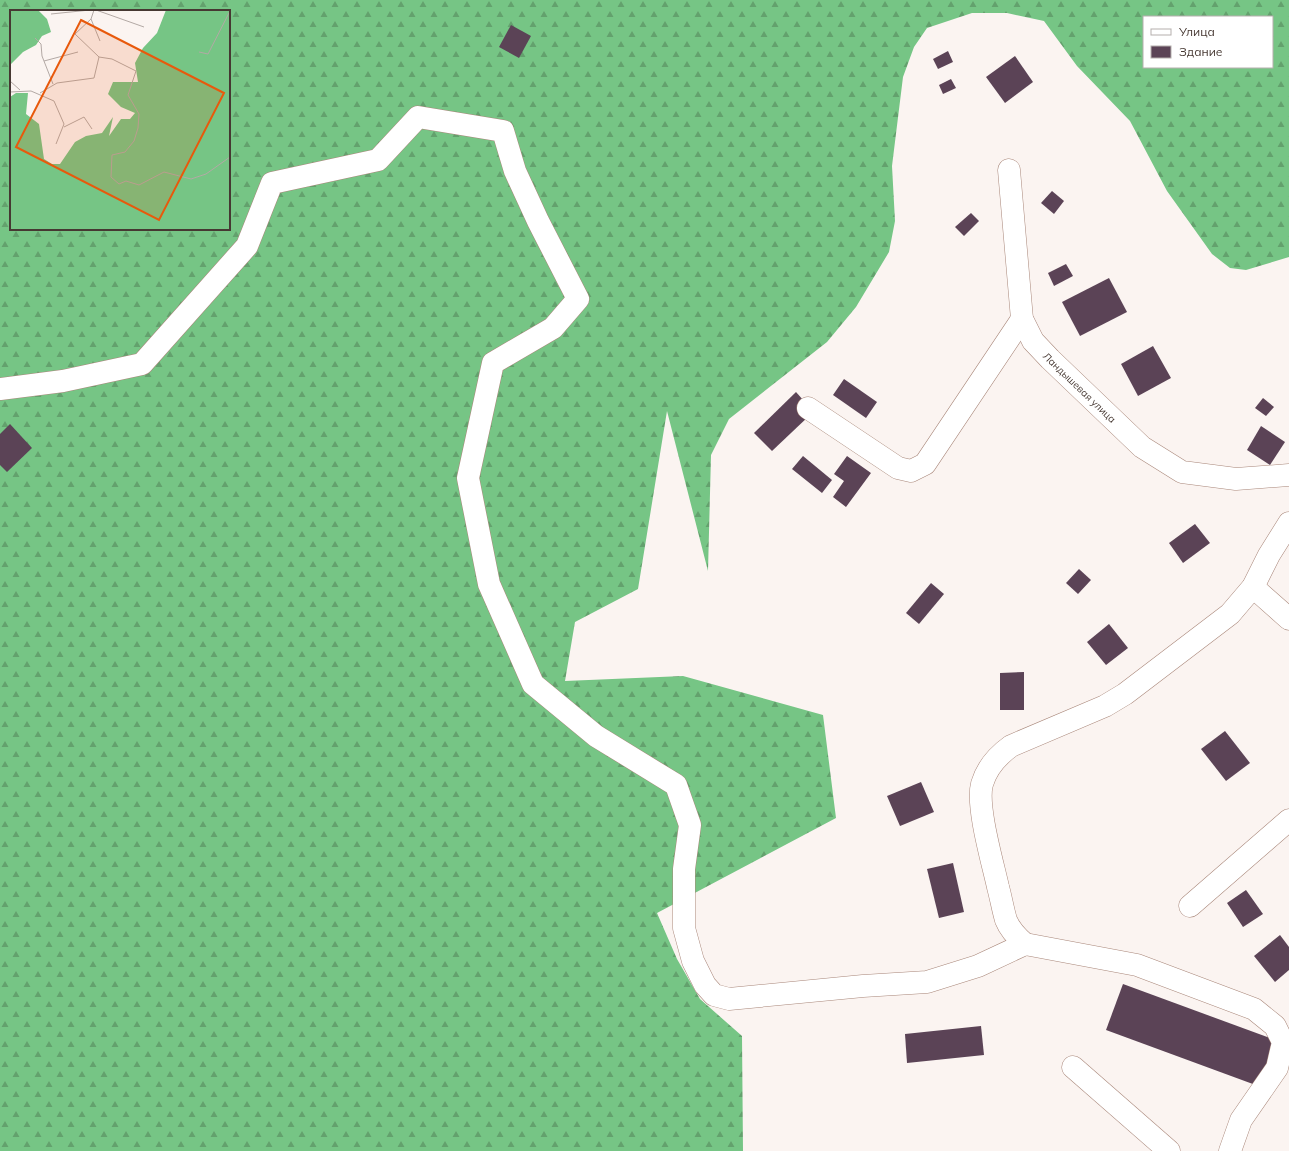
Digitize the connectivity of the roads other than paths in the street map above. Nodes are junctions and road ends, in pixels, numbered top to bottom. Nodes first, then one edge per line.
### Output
1 (1010, 170) dead end
2 (1022, 319) junction
3 (0, 389) edge
4 (808, 408) dead end
5 (1289, 475) edge
6 (1289, 523) edge
7 (1253, 587) junction
8 (1289, 619) edge
9 (1289, 820) edge
10 (1190, 906) dead end
11 (1025, 944) junction
12 (1073, 1067) dead end
13 (1169, 1151) edge
14 (1230, 1151) edge

1 - 2 street, Ландышевая улица
2 - 4 street
2 - 5 street, Ландышевая улица
3 - 11 street
6 - 7 street
7 - 8 street
7 - 11 street
9 - 10 street
11 - 14 street
12 - 13 street

